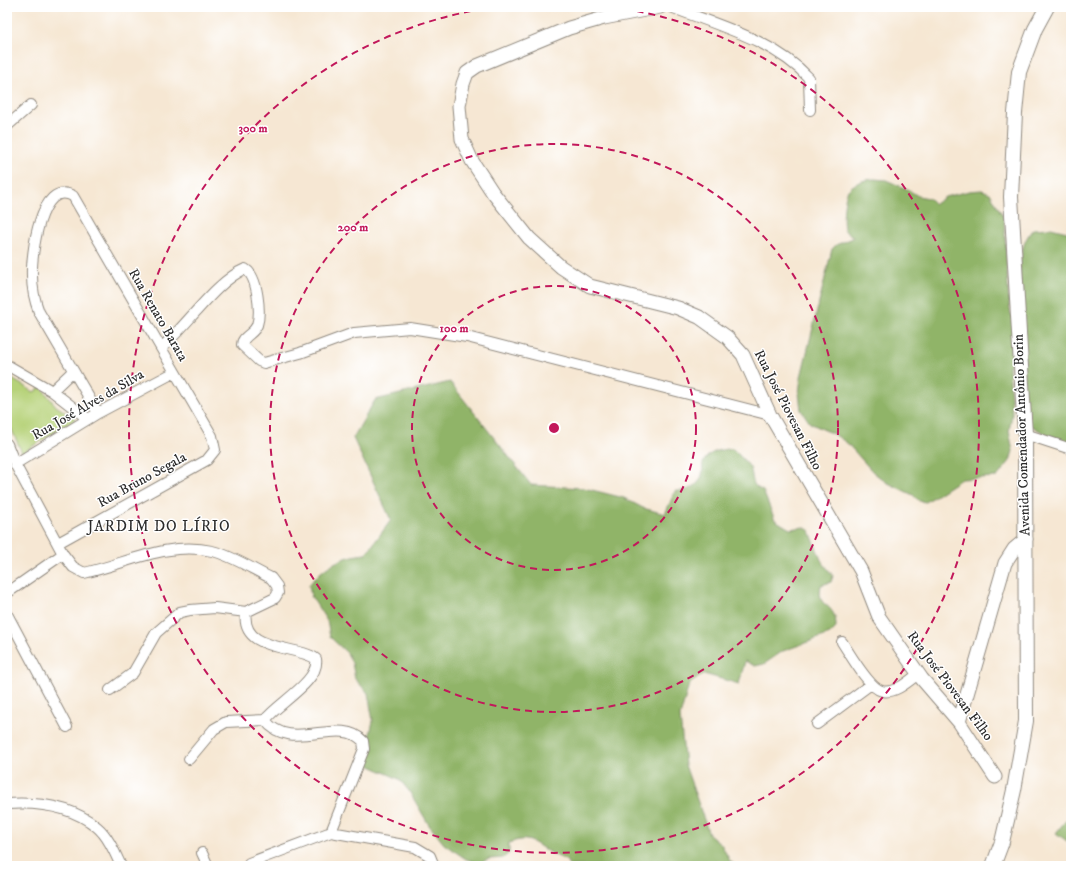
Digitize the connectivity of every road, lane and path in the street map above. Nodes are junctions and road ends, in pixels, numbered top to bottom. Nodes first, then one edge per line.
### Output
1 (660, 7) edge
2 (671, 7) edge
3 (1047, 7) edge
4 (31, 105) dead end
5 (810, 110) dead end
6 (7, 126) edge
7 (161, 348) junction
8 (7, 365) edge
9 (73, 371) junction
10 (175, 372) junction
11 (52, 391) junction
12 (98, 413) junction
13 (770, 416) junction
14 (88, 419) junction
15 (1025, 434) junction
16 (7, 444) edge
17 (1071, 449) edge
18 (215, 450) joint
19 (15, 464) junction
20 (1026, 539) junction
21 (58, 543) junction
22 (63, 554) junction
23 (7, 593) edge
24 (246, 612) junction
25 (7, 614) edge
26 (842, 642) dead end
27 (918, 674) junction
28 (871, 684) junction
29 (110, 690) dead end
30 (265, 720) junction
31 (959, 722) junction
32 (817, 724) dead end
33 (67, 727) dead end
34 (189, 759) dead end
35 (995, 777) dead end
36 (7, 804) edge
37 (331, 832) junction
38 (202, 853) dead end
39 (249, 863) dead end
40 (121, 866) edge
41 (208, 866) edge
42 (434, 866) edge
43 (993, 866) edge

1 - 13 street, Rua José Piovesan Filho
2 - 5 street
3 - 15 main road, Avenida Comendador Antônio Borin
4 - 6 street
7 - 9 street, Rua Renato Barata
7 - 10 street, Rua Renato Barata
7 - 13 street
8 - 11 street
9 - 11 street
9 - 12 street
10 - 12 street, Rua José Alves da Silva
10 - 18 street, Rua Renato Barata
11 - 14 street
12 - 14 street, Rua José Alves da Silva
13 - 27 street, Rua José Piovesan Filho
14 - 19 street, Rua José Alves da Silva
15 - 17 street
15 - 20 main road, Avenida Comendador Antônio Borin
16 - 19 street
18 - 21 street, Rua Bruno Segala
19 - 21 street
20 - 31 street
20 - 43 main road, Avenida Comendador Antônio Borin
21 - 22 street
22 - 23 street
22 - 24 street
24 - 29 street
24 - 30 street
25 - 33 street
26 - 28 street
27 - 28 street
27 - 31 street, Rua José Piovesan Filho
28 - 32 street
30 - 34 street
30 - 37 street
31 - 35 street, Rua José Piovesan Filho
36 - 40 street
37 - 39 street
37 - 42 street
38 - 41 street

